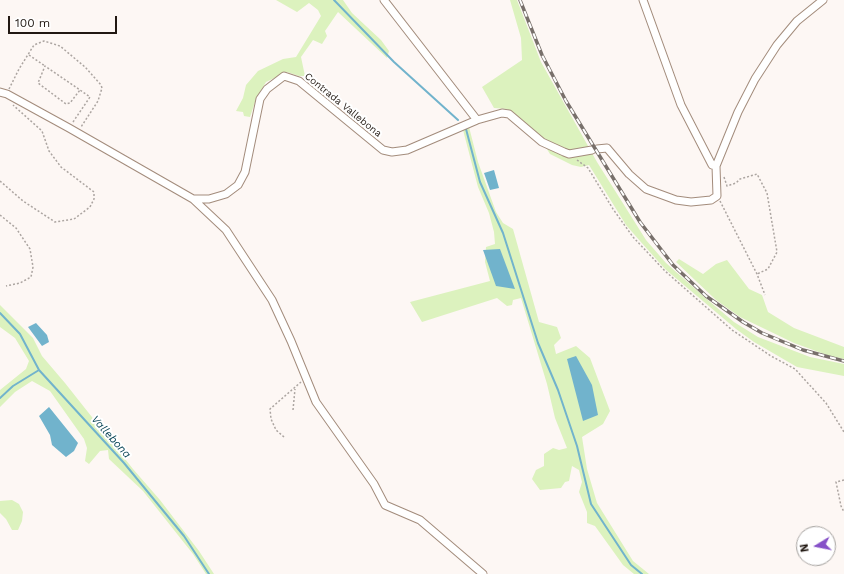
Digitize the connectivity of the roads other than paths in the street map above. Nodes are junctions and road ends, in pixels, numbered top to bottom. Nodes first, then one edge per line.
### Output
1 (384, 0) edge
2 (643, 0) edge
3 (823, 0) edge
4 (3, 93) edge
5 (477, 120) junction
6 (716, 166) junction
7 (193, 200) junction
8 (483, 574) edge

1 - 5 street
2 - 6 street
3 - 6 street
4 - 7 street
5 - 6 street, Contrada Vallebona
5 - 7 street, Contrada Vallebona
7 - 8 street

